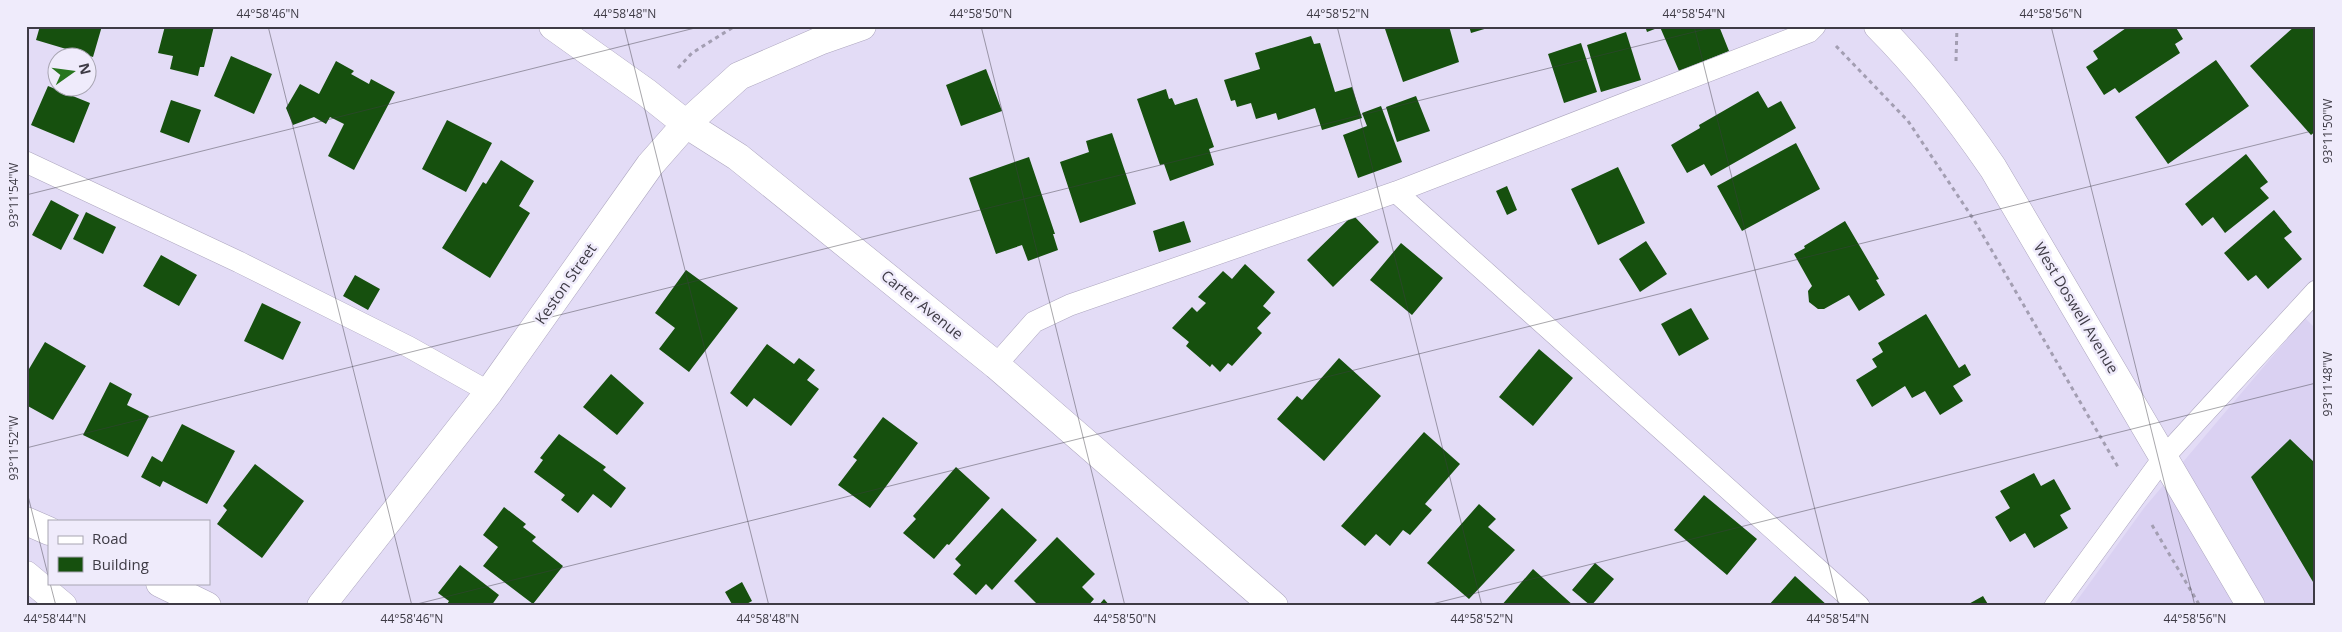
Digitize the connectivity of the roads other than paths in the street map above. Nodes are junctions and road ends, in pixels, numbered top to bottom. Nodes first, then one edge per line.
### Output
1 (553, 26) edge
2 (862, 26) edge
3 (1878, 26) edge
4 (820, 33) edge
5 (1822, 33) edge
6 (686, 124) junction
7 (26, 162) edge
8 (1396, 192) junction
9 (2316, 291) edge
10 (996, 365) junction
11 (489, 392) junction
12 (2164, 457) junction
13 (26, 522) edge
14 (48, 531) edge
15 (26, 575) edge
16 (162, 584) edge
17 (63, 606) edge
18 (207, 606) edge
19 (321, 606) edge
20 (1274, 606) edge
21 (1860, 606) edge
22 (2055, 606) edge
23 (2251, 606) edge

1 - 6 street, Carter Avenue
2 - 4 street, Keston Street
3 - 12 street, West Doswell Avenue
4 - 6 street, Keston Street
5 - 8 lane
6 - 10 street, Carter Avenue
6 - 11 street, Keston Street
7 - 11 lane
8 - 10 lane
8 - 21 lane
9 - 12 lane
10 - 20 street, Carter Avenue
11 - 19 street, Keston Street
12 - 22 lane
12 - 23 street, West Doswell Avenue
13 - 14 street
15 - 17 street
16 - 18 street

